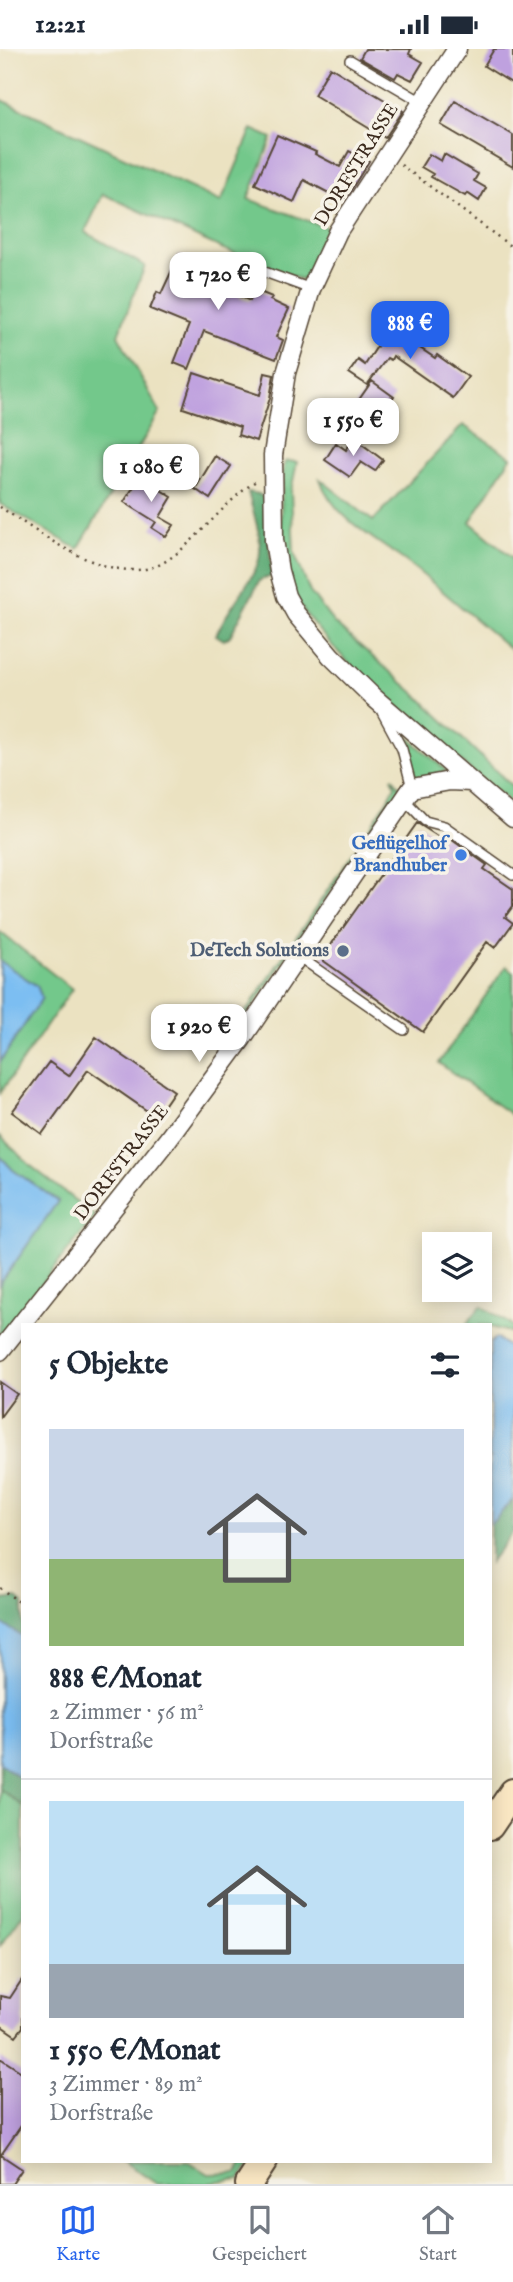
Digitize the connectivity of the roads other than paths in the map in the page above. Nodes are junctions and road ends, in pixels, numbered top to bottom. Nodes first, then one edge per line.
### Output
1 (457, 49) edge
2 (349, 60) dead end
3 (422, 102) junction
4 (216, 276) dead end
5 (311, 289) junction
6 (372, 696) junction
7 (471, 782) junction
8 (408, 794) junction
9 (513, 818) edge
10 (513, 875) edge
11 (298, 956) junction
12 (404, 1030) dead end
13 (22, 1323) edge
14 (21, 1324) edge
15 (0, 1351) edge
16 (513, 1792) edge
17 (492, 1823) edge
18 (263, 2163) edge
19 (249, 2184) edge

1 - 3 street, DORFSTRASSE
2 - 3 lane, DORFSTRASSE
3 - 5 street, DORFSTRASSE
4 - 5 lane
5 - 6 street, DORFSTRASSE
6 - 7 street, DORFSTRASSE
6 - 8 lane, DORFSTRASSE
7 - 8 street
7 - 9 street, DORFSTRASSE
8 - 10 lane
8 - 11 street, DORFSTRASSE
11 - 12 lane
11 - 13 street, DORFSTRASSE
14 - 15 street, DORFSTRASSE
16 - 17 street
18 - 19 street

